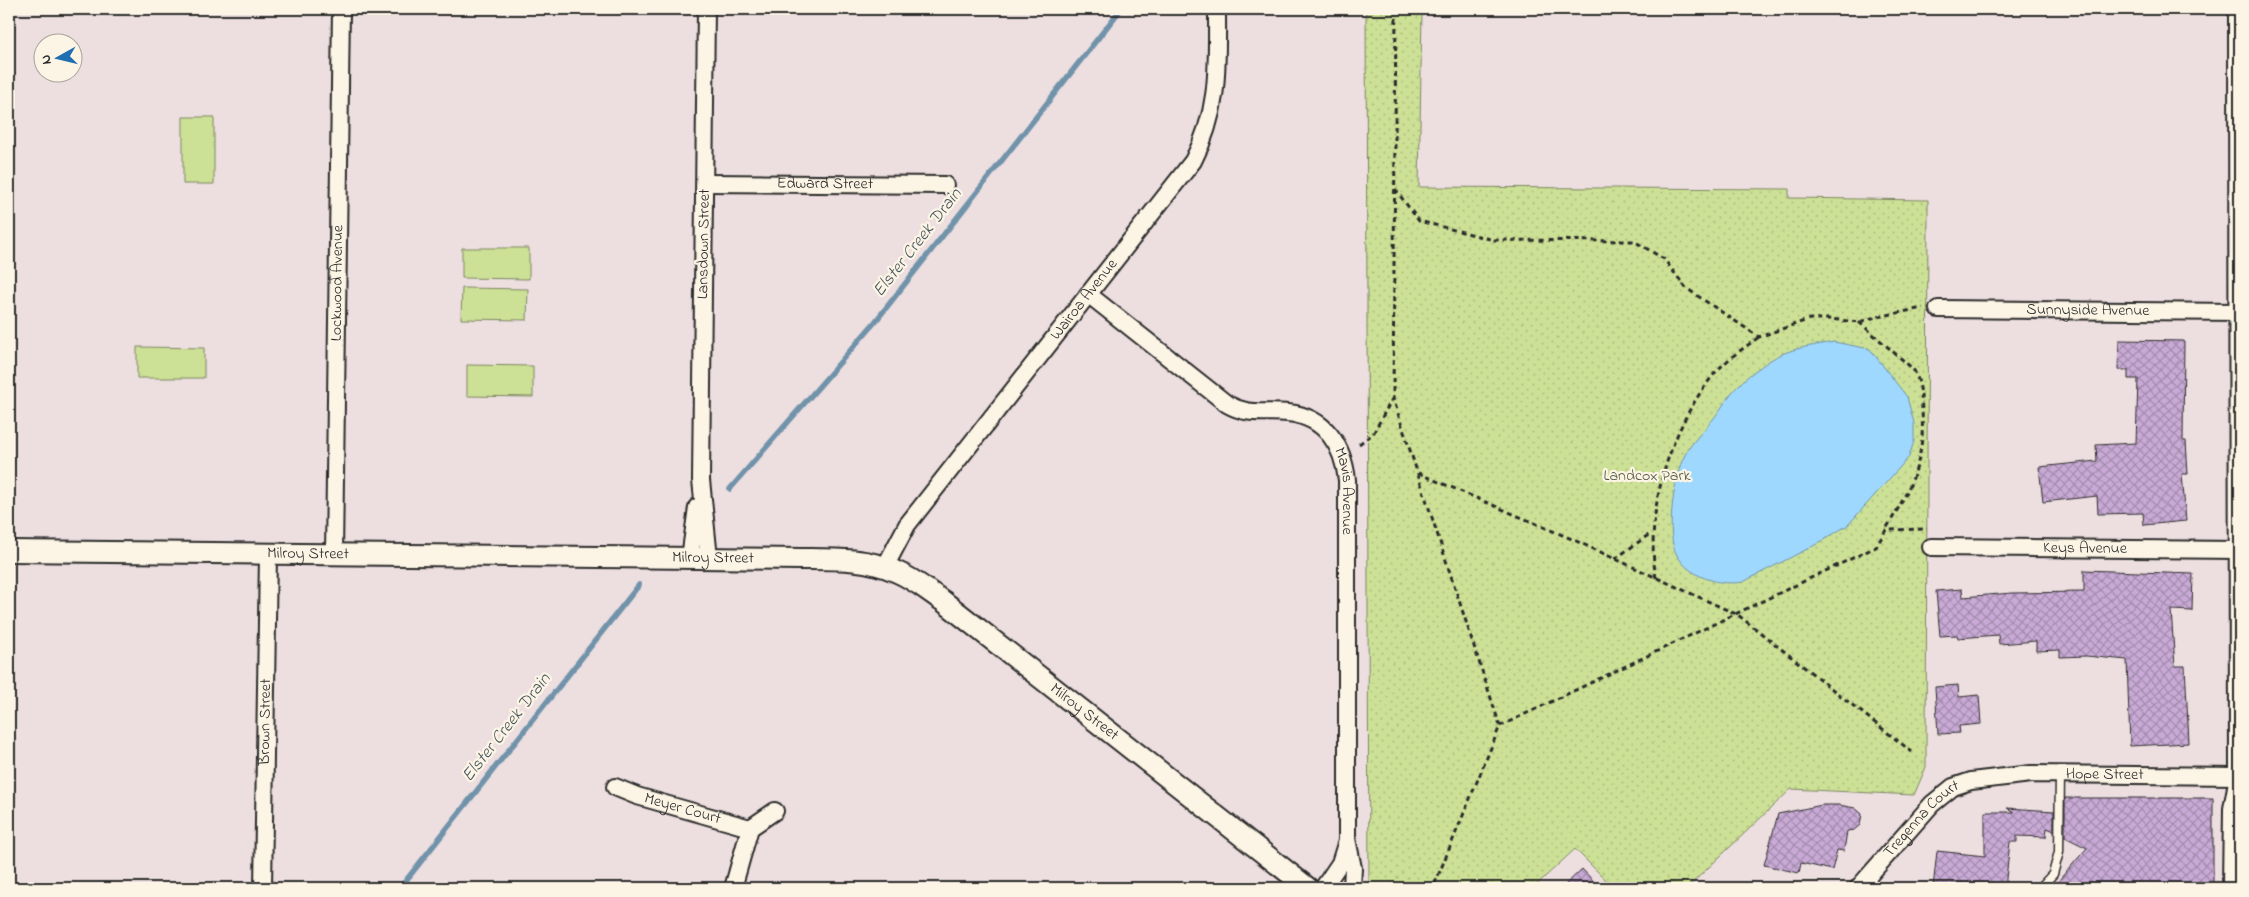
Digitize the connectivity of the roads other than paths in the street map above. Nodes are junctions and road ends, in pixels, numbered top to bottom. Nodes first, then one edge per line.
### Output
1 (341, 9) edge
2 (706, 9) edge
3 (1217, 9) edge
4 (2239, 9) edge
5 (2240, 131) edge
6 (705, 183) junction
7 (945, 185) dead end
8 (1088, 294) junction
9 (1932, 308) road end
10 (2239, 312) junction
11 (1931, 547) dead end
12 (2240, 550) edge
13 (9, 551) edge
14 (268, 555) junction
15 (334, 555) junction
16 (700, 558) junction
17 (885, 567) junction
18 (2060, 774) junction
19 (2240, 778) edge
20 (1971, 781) joint
21 (615, 787) dead end
22 (775, 811) dead end
23 (750, 828) junction
24 (1347, 839) junction
25 (263, 888) edge
26 (733, 888) edge
27 (1308, 888) edge
28 (1324, 888) edge
29 (1352, 888) edge
30 (1858, 888) edge
31 (2040, 888) edge
32 (2233, 888) edge

1 - 15 street, Lockwood Avenue
2 - 6 street, Lansdown Street
3 - 8 street, Wairoa Avenue
4 - 5 street
5 - 10 street
6 - 7 street, Edward Street
6 - 16 street, Lansdown Street
8 - 17 street, Wairoa Avenue
8 - 24 street, Mavis Avenue
9 - 10 street, Sunnyside Avenue
10 - 12 street
11 - 12 street, Keys Avenue
12 - 19 street
13 - 14 street, Milroy Street
14 - 15 street, Milroy Street
14 - 25 street, Brown Street
15 - 16 street, Milroy Street
16 - 17 street, Milroy Street
17 - 27 street, Milroy Street
18 - 19 street, Hope Street
18 - 20 street, Hope Street
18 - 31 lane
19 - 32 street
20 - 30 street, Tregenna Court
21 - 23 street, Meyer Court
22 - 23 street
23 - 26 street
24 - 28 street, Mavis Avenue
24 - 29 street, Mavis Avenue

